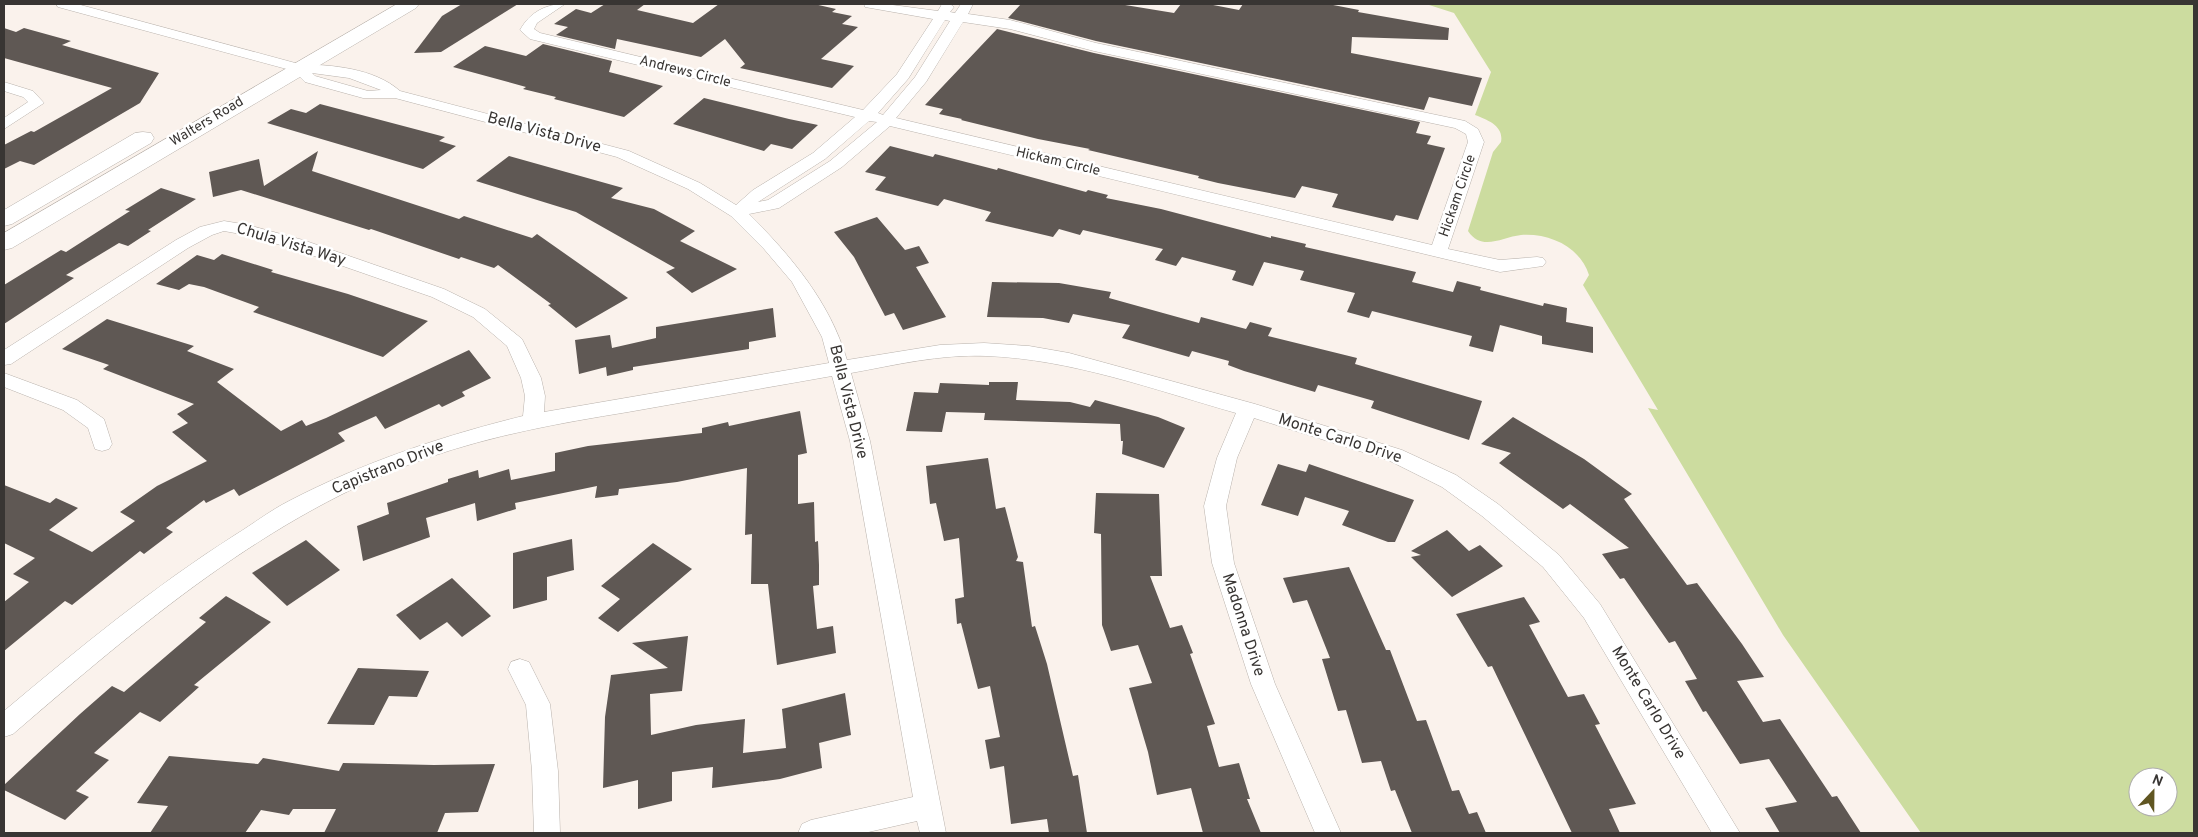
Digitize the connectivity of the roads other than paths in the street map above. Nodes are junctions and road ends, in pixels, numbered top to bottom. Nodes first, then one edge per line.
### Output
1 (378, 4) edge
2 (410, 4) edge
3 (559, 4) edge
4 (870, 4) edge
5 (967, 4) edge
6 (74, 5) edge
7 (945, 10) edge
8 (958, 18) junction
9 (345, 21) dead end
10 (297, 59) junction
11 (275, 62) junction
12 (4, 86) edge
13 (866, 116) junction
14 (886, 121) junction
15 (4, 124) edge
16 (737, 212) junction
17 (4, 219) edge
18 (4, 243) edge
19 (1438, 252) junction
20 (1537, 262) dead end
21 (4, 359) edge
22 (842, 368) junction
23 (4, 380) edge
24 (1248, 410) junction
25 (534, 421) junction
26 (102, 444) dead end
27 (520, 669) dead end
28 (4, 726) edge
29 (927, 806) junction
30 (547, 833) edge
31 (811, 833) edge
32 (933, 833) edge
33 (1328, 833) edge
34 (1727, 833) edge

1 - 9 main road
2 - 10 main road, Walters Road
3 - 13 street, Andrews Circle
4 - 7 street
5 - 8 street
6 - 11 street
7 - 8 street
7 - 13 street
8 - 14 street
8 - 19 street, Hickam Circle
10 - 11 main road, Walters Road
10 - 16 street, Bella Vista Drive
10 - 18 main road, Walters Road
11 - 17 main road, Walters Road
12 - 15 street
13 - 14 street, Andrews Circle
13 - 16 street
14 - 16 street
14 - 19 street, Hickam Circle
16 - 22 street, Bella Vista Drive
19 - 20 street
21 - 25 street, Chula Vista Way
22 - 24 street, Monte Carlo Drive
22 - 25 street, Capistrano Drive
22 - 29 street, Bella Vista Drive
23 - 26 street
24 - 33 street, Madonna Drive
24 - 34 street, Monte Carlo Drive
25 - 28 street, Capistrano Drive
27 - 30 street
29 - 31 street
29 - 32 street, Bella Vista Drive

